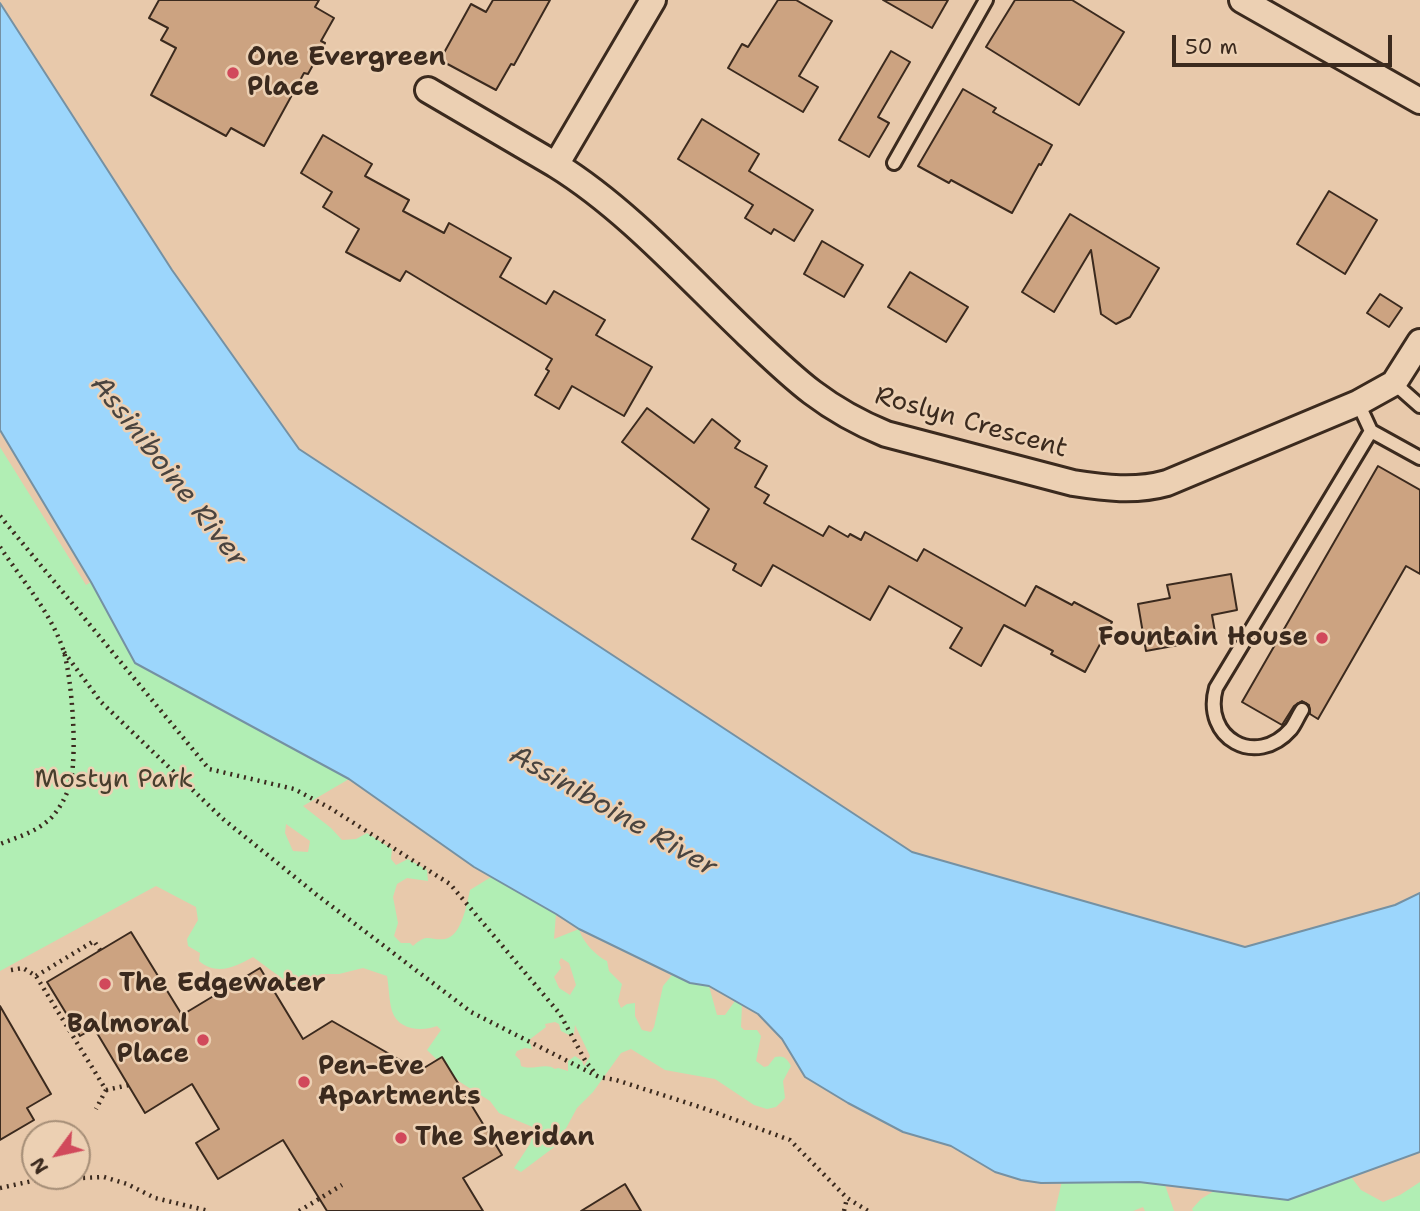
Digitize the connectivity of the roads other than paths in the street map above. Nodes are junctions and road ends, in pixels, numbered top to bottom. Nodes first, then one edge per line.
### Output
1 (653, 0) edge
2 (986, 0) edge
3 (1242, 0) edge
4 (428, 90) dead end
5 (1420, 101) edge
6 (894, 163) dead end
7 (556, 164) junction
8 (1420, 342) edge
9 (1394, 383) junction
10 (1358, 403) junction
11 (1420, 406) edge
12 (1371, 431) junction
13 (1420, 458) edge
14 (1302, 710) dead end

1 - 7 street
2 - 6 lane
3 - 5 street
4 - 7 street, Roslyn Crescent
7 - 10 street, Roslyn Crescent
8 - 9 street, Roslyn Crescent
9 - 10 street, Roslyn Crescent
9 - 11 lane
10 - 12 lane
12 - 13 lane
12 - 14 lane

